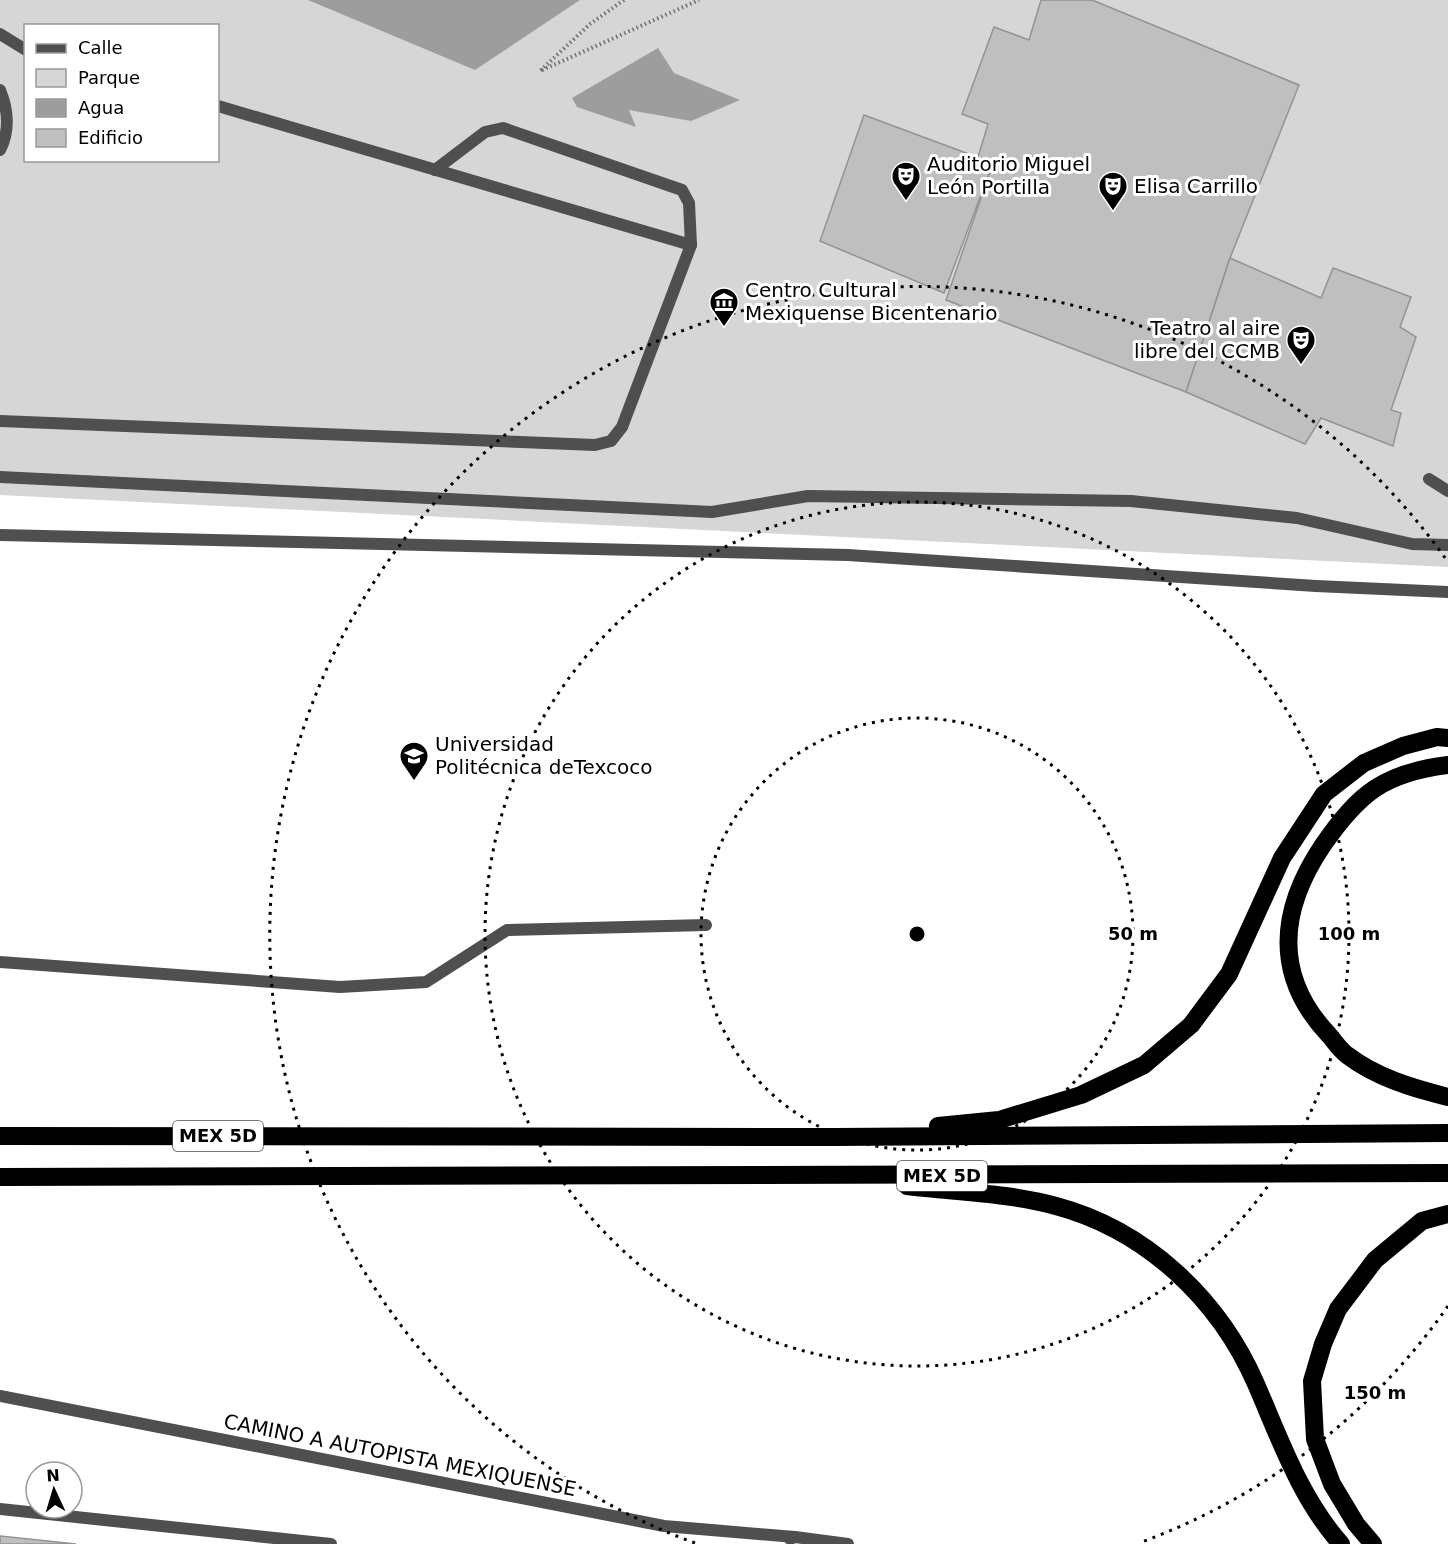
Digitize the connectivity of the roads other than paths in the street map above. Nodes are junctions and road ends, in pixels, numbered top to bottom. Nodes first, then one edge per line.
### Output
1 (0, 34) edge
2 (24, 49) edge
3 (0, 90) edge
4 (219, 106) edge
5 (0, 150) edge
6 (435, 170) junction
7 (691, 245) junction
8 (0, 421) edge
9 (0, 477) edge
10 (1429, 478) dead end
11 (1448, 490) edge
12 (0, 535) edge
13 (1448, 545) edge
14 (1448, 592) edge
15 (1448, 738) edge
16 (1448, 765) edge
17 (706, 925) dead end
18 (0, 962) edge
19 (1448, 1097) edge
20 (1448, 1133) edge
21 (0, 1136) edge
22 (835, 1137) junction
23 (1448, 1173) edge
24 (0, 1177) edge
25 (825, 1177) junction
26 (1448, 1214) edge
27 (0, 1396) edge
28 (0, 1509) edge
29 (795, 1537) junction
30 (331, 1544) edge
31 (776, 1544) edge
32 (848, 1544) edge
33 (1341, 1544) edge
34 (1373, 1544) edge

1 - 2 street
3 - 5 street
4 - 6 street
6 - 7 street
6 - 7 street
7 - 8 street
9 - 13 street
10 - 11 street
12 - 14 street
15 - 22 highway
16 - 19 highway
17 - 18 street
20 - 22 highway, MEX 5D
21 - 22 highway, MEX 5D
23 - 25 highway, MEX 5D
24 - 25 highway, MEX 5D
25 - 33 highway
26 - 34 highway
27 - 29 street, CAMINO A AUTOPISTA MEXIQUENSE
28 - 30 street
29 - 31 street
29 - 32 street, CAMINO A AUTOPISTA MEXIQUENSE

